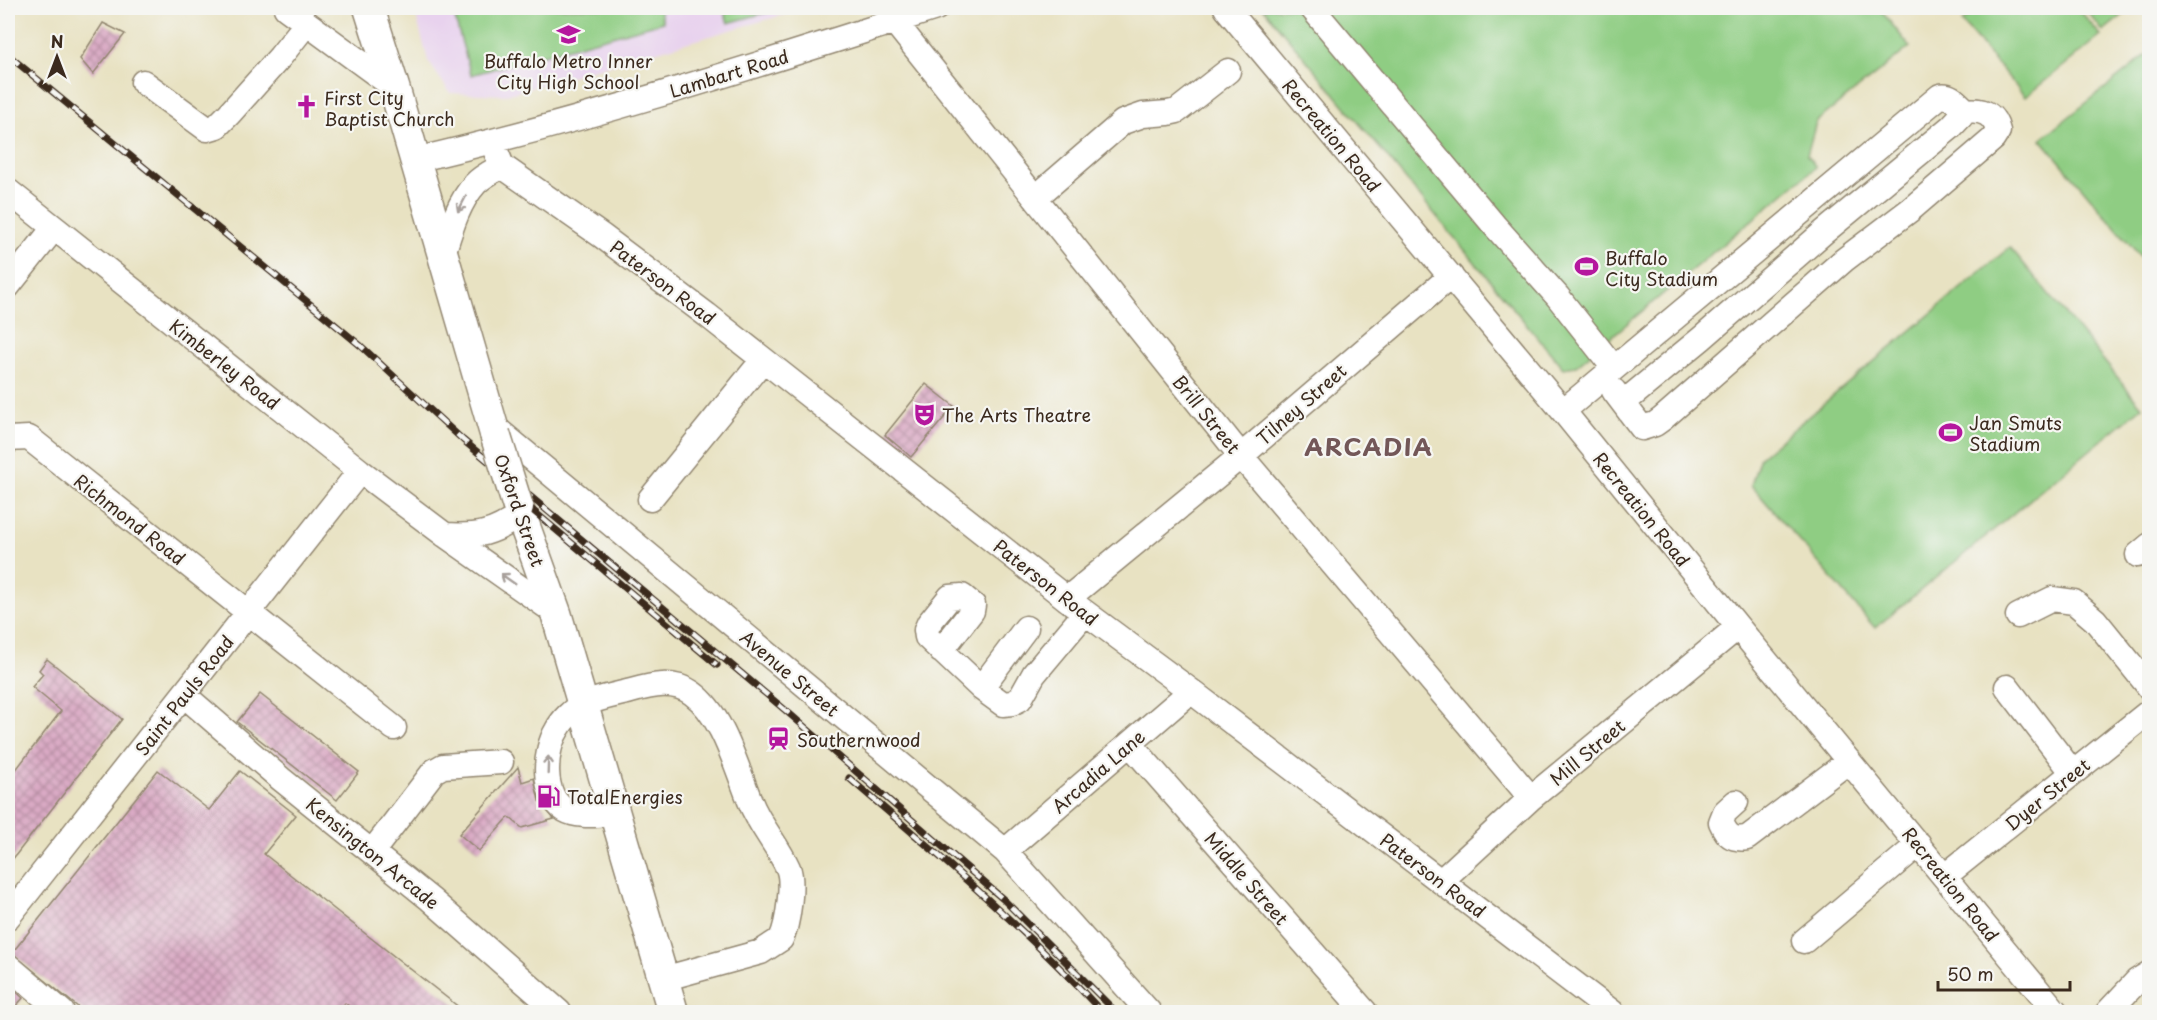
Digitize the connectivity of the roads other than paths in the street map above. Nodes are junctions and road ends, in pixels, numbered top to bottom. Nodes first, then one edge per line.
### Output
1 (286, 8) edge
2 (369, 8) edge
3 (936, 8) edge
4 (1226, 8) edge
5 (1312, 8) edge
6 (894, 21) junction
7 (306, 24) junction
8 (1228, 71) dead end
9 (143, 82) dead end
10 (394, 87) junction
11 (1966, 111) junction
12 (492, 142) junction
13 (415, 160) junction
14 (502, 166) junction
15 (8, 191) edge
16 (1035, 198) junction
17 (1804, 209) junction
18 (54, 228) junction
19 (1824, 232) junction
20 (442, 257) junction
21 (1848, 264) junction
22 (1451, 276) junction
23 (8, 286) edge
24 (763, 360) junction
25 (1609, 372) junction
26 (1623, 403) junction
27 (1563, 411) junction
28 (493, 429) junction
29 (8, 439) edge
30 (1240, 456) junction
31 (360, 471) junction
32 (650, 499) dead end
33 (519, 511) junction
34 (445, 535) junction
35 (1076, 606) junction
36 (249, 613) junction
37 (556, 613) junction
38 (2018, 616) dead end
39 (1738, 627) junction
40 (1026, 628) dead end
41 (941, 651) dead end
42 (2007, 687) dead end
43 (981, 688) junction
44 (2150, 688) edge
45 (1191, 691) junction
46 (184, 695) junction
47 (582, 705) junction
48 (2150, 711) edge
49 (394, 728) dead end
50 (1130, 744) junction
51 (1849, 761) junction
52 (501, 762) dead end
53 (2073, 773) junction
54 (1532, 798) junction
55 (1736, 802) dead end
56 (615, 814) junction
57 (1918, 844) junction
58 (1005, 851) junction
59 (372, 852) junction
60 (1945, 876) junction
61 (1441, 881) junction
62 (8, 917) edge
63 (1804, 942) dead end
64 (8, 966) edge
65 (2150, 973) edge
66 (663, 980) junction
67 (62, 1012) edge
68 (560, 1012) edge
69 (673, 1012) edge
70 (1149, 1012) edge
71 (1365, 1012) edge
72 (1612, 1012) edge
73 (2056, 1012) edge
74 (2108, 1012) edge

1 - 7 street
2 - 10 main road, Oxford Street
3 - 6 street, Lambart Road
4 - 22 street, Recreation Road
5 - 25 street
6 - 12 street, Lambart Road
6 - 16 street, Brill Street
7 - 9 street
7 - 10 street
8 - 16 street
10 - 13 main road, Oxford Street
11 - 17 street
11 - 19 street
11 - 21 street
12 - 13 street, Lambart Road
12 - 14 street
13 - 20 main road, Oxford Street
14 -> 20 street
14 - 24 street, Paterson Road
15 - 18 street, Kimberley Road
16 - 30 street, Brill Street
17 - 19 street
17 - 25 street
18 - 23 street
18 - 31 street, Kimberley Road
19 - 21 street
19 - 26 street
20 - 28 main road, Oxford Street
21 - 26 street
22 - 27 street, Recreation Road
22 - 30 street, Tilney Street
24 - 32 street
24 - 35 street, Paterson Road
25 - 26 street
25 - 27 street
27 - 39 street, Recreation Road
28 - 33 main road, Oxford Street, bridge
28 - 58 street, Avenue Street
29 - 36 street, Richmond Road
30 - 35 street, Tilney Street
30 - 54 street, Brill Street
31 - 34 street, Kimberley Road
31 - 36 street, Saint Pauls Road
33 - 34 street
33 - 37 main road, Oxford Street
37 -> 34 street, Kimberley Road
35 - 43 street, Tilney Street
35 - 45 street, Paterson Road
36 - 46 street, Saint Pauls Road
36 - 49 street, Richmond Road
37 - 47 main road, Oxford Street
38 - 44 street
39 - 51 street, Recreation Road
39 - 54 street, Mill Street
40 - 43 street
41 - 43 street
42 - 53 street
45 - 50 street, Arcadia Lane
45 - 61 street, Paterson Road
46 - 59 street, Kensington Arcade
46 - 62 street, Saint Pauls Road
47 - 56 main road, Oxford Street
56 -> 47 street
47 - 66 street
48 - 53 street, Dyer Street
50 - 58 street, Arcadia Lane
50 - 71 street, Middle Street
51 - 55 street
51 - 57 street, Recreation Road
52 - 59 street
53 - 60 street, Dyer Street
54 - 61 street, Mill Street
56 - 66 main road, Oxford Street
57 - 60 street, Recreation Road
57 - 63 street
58 - 70 street, Avenue Street
59 - 68 street, Kensington Arcade
60 - 73 street, Recreation Road
61 - 72 street, Paterson Road
64 - 67 street
65 - 74 street
66 - 69 main road, Oxford Street

